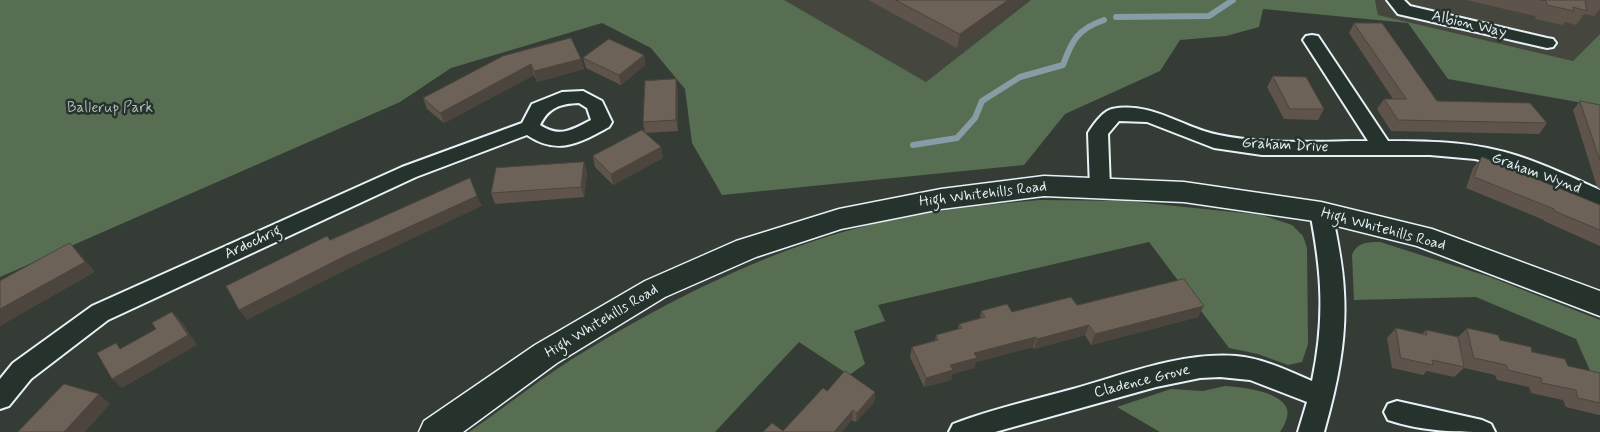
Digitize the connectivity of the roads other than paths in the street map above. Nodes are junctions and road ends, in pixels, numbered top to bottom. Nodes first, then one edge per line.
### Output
1 (1395, 0) edge
2 (1312, 40) dead end
3 (1547, 43) dead end
4 (528, 127) dead end
5 (1382, 147) junction
6 (1100, 188) junction
7 (1600, 198) edge
8 (1321, 212) junction
9 (1600, 304) edge
10 (1322, 397) junction
11 (0, 398) edge
12 (1397, 412) dead end
13 (436, 432) edge
14 (962, 432) edge
15 (1311, 432) edge
16 (1482, 432) edge

1 - 3 street, Albion Way
2 - 5 street
4 - 11 street, Ardochrig
5 - 6 street, Graham Drive
5 - 7 street, Graham Wynd
6 - 8 street, High Whitehills Road
6 - 13 street, High Whitehills Road
8 - 9 street, High Whitehills Road
8 - 10 street
10 - 14 street, Cladence Grove
10 - 15 street
12 - 16 street

